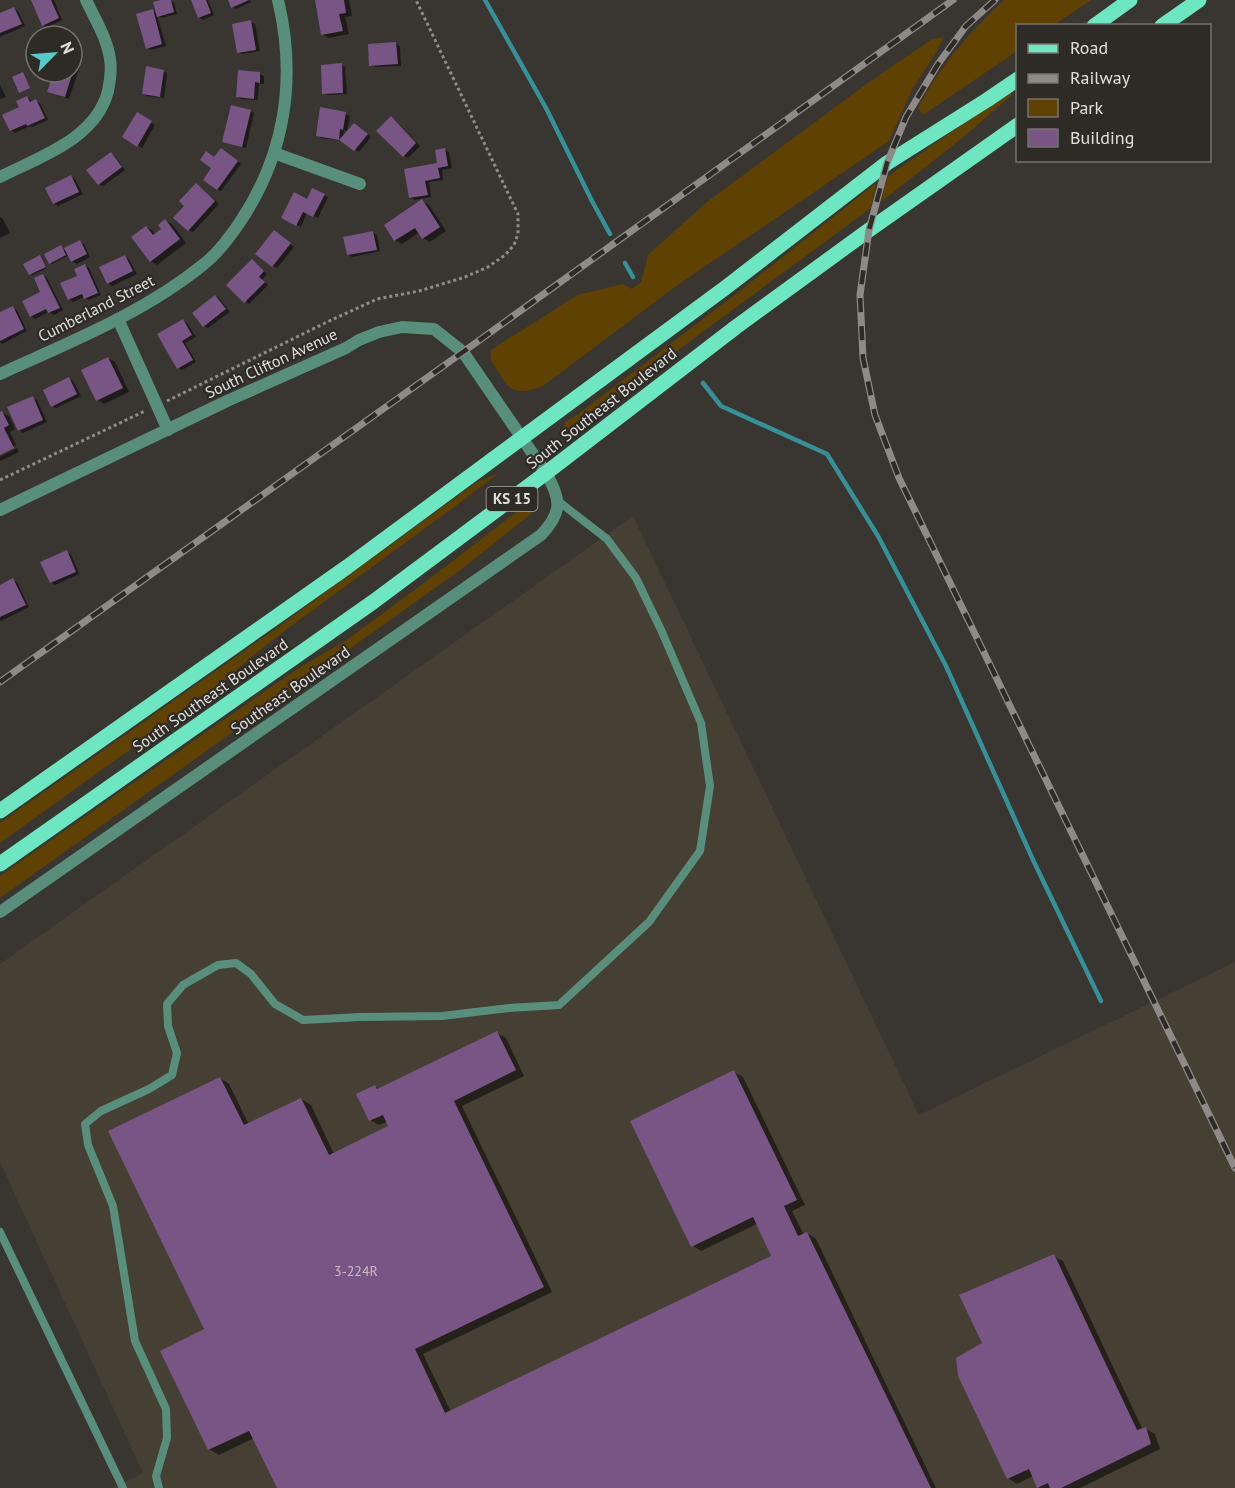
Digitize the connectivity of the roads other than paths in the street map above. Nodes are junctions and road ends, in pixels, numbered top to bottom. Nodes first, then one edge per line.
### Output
1 (86, 0) edge
2 (278, 0) edge
3 (1130, 0) edge
4 (1198, 0) edge
5 (1097, 24) edge
6 (1165, 24) edge
7 (1016, 80) edge
8 (1016, 126) edge
9 (274, 153) junction
10 (0, 177) edge
11 (360, 184) dead end
12 (118, 319) junction
13 (0, 374) edge
14 (168, 430) junction
15 (523, 438) junction
16 (546, 473) junction
17 (558, 501) junction
18 (0, 510) edge
19 (0, 811) edge
20 (0, 864) edge
21 (0, 912) edge
22 (0, 1232) edge
23 (123, 1488) edge
24 (159, 1488) edge

1 - 10 street
2 - 9 street, Cumberland Street
3 - 5 main road
4 - 6 main road
7 - 15 main road, South Southeast Boulevard / KS 15
8 - 16 main road, South Southeast Boulevard / KS 15
9 - 11 street
9 - 12 street, Cumberland Street
12 - 13 street, Cumberland Street
12 - 14 street
14 - 15 street, South Clifton Avenue
14 - 18 street, South Clifton Avenue
15 - 16 street, South Clifton Avenue
15 - 19 main road, South Southeast Boulevard / KS 15
16 - 17 street
16 - 20 main road, South Southeast Boulevard / KS 15
17 - 21 street, Southeast Boulevard
17 - 24 lane
22 - 23 lane

